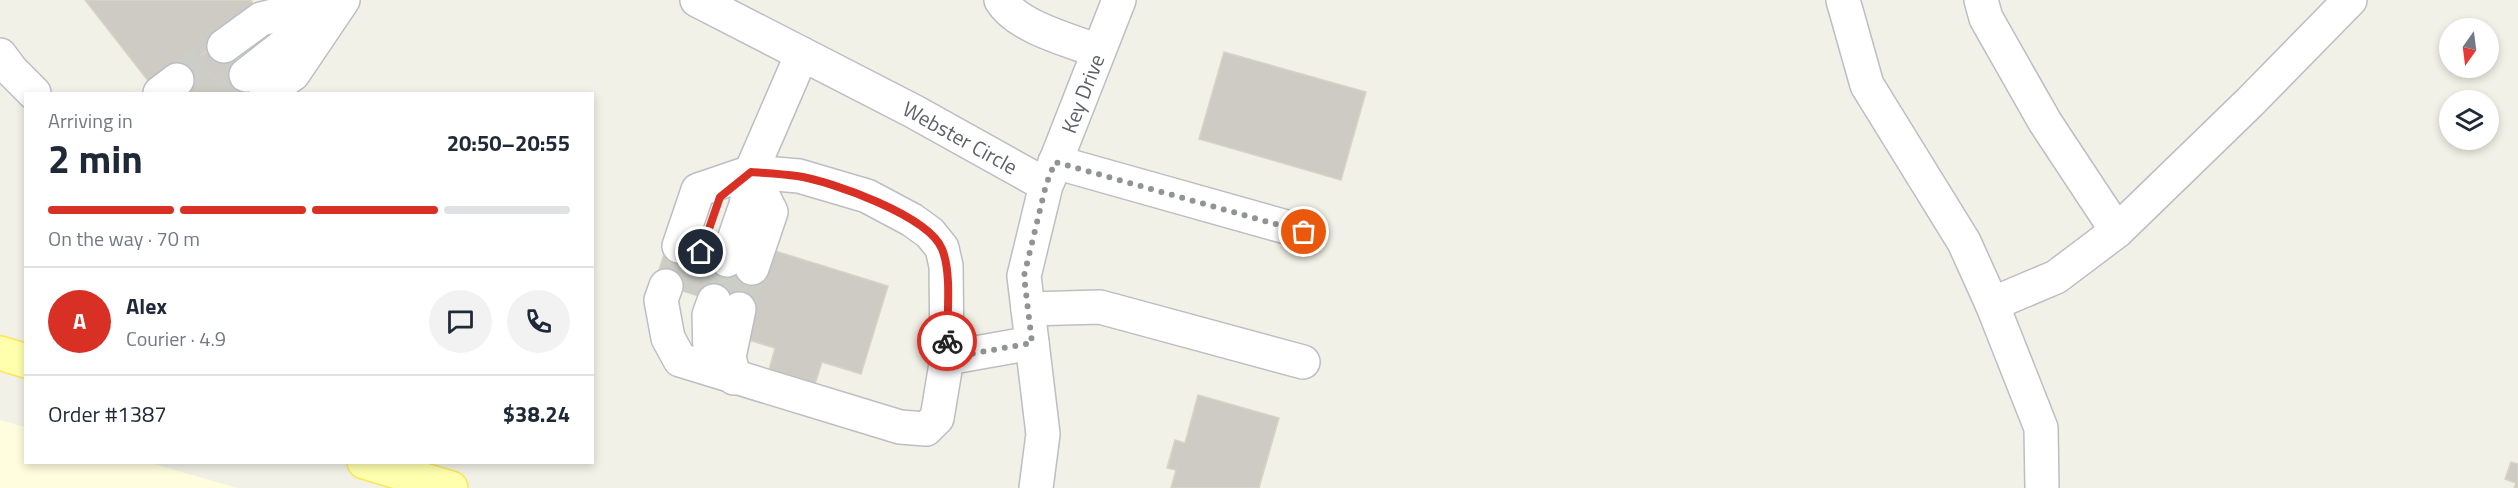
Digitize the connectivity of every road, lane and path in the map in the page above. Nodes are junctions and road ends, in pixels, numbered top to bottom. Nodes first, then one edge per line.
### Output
1 (341, 0) edge
2 (697, 0) edge
3 (1001, 0) edge
4 (1119, 0) edge
5 (1843, 0) edge
6 (1981, 0) edge
7 (2350, 0) edge
8 (1098, 51) junction
9 (802, 54) junction
10 (0, 55) edge
11 (242, 68) edge
12 (33, 92) edge
13 (751, 172) junction
14 (1051, 173) junction
15 (2117, 231) junction
16 (1304, 232) dead end
17 (1992, 304) junction
18 (1028, 309) junction
19 (1032, 343) junction
20 (0, 353) edge
21 (947, 358) junction
22 (24, 359) edge
23 (1303, 362) dead end
24 (734, 378) junction
25 (371, 464) edge
26 (451, 488) edge
27 (1036, 488) edge
28 (2042, 488) edge

1 - 11 street
1 - 11 street
2 - 9 street, Webster Circle
3 - 8 street
4 - 8 street, Key Drive
5 - 17 street
6 - 15 street
7 - 15 street
8 - 14 street, Key Drive
9 - 13 street
9 - 14 street, Webster Circle
10 - 12 street
13 - 13 street
13 - 21 street
14 - 16 street, Webster Circle
14 - 18 street
15 - 17 street
17 - 28 street
18 - 19 street
18 - 23 street
19 - 21 street
19 - 27 street
20 - 22 main road
21 - 24 street
24 - 24 street
25 - 26 main road

